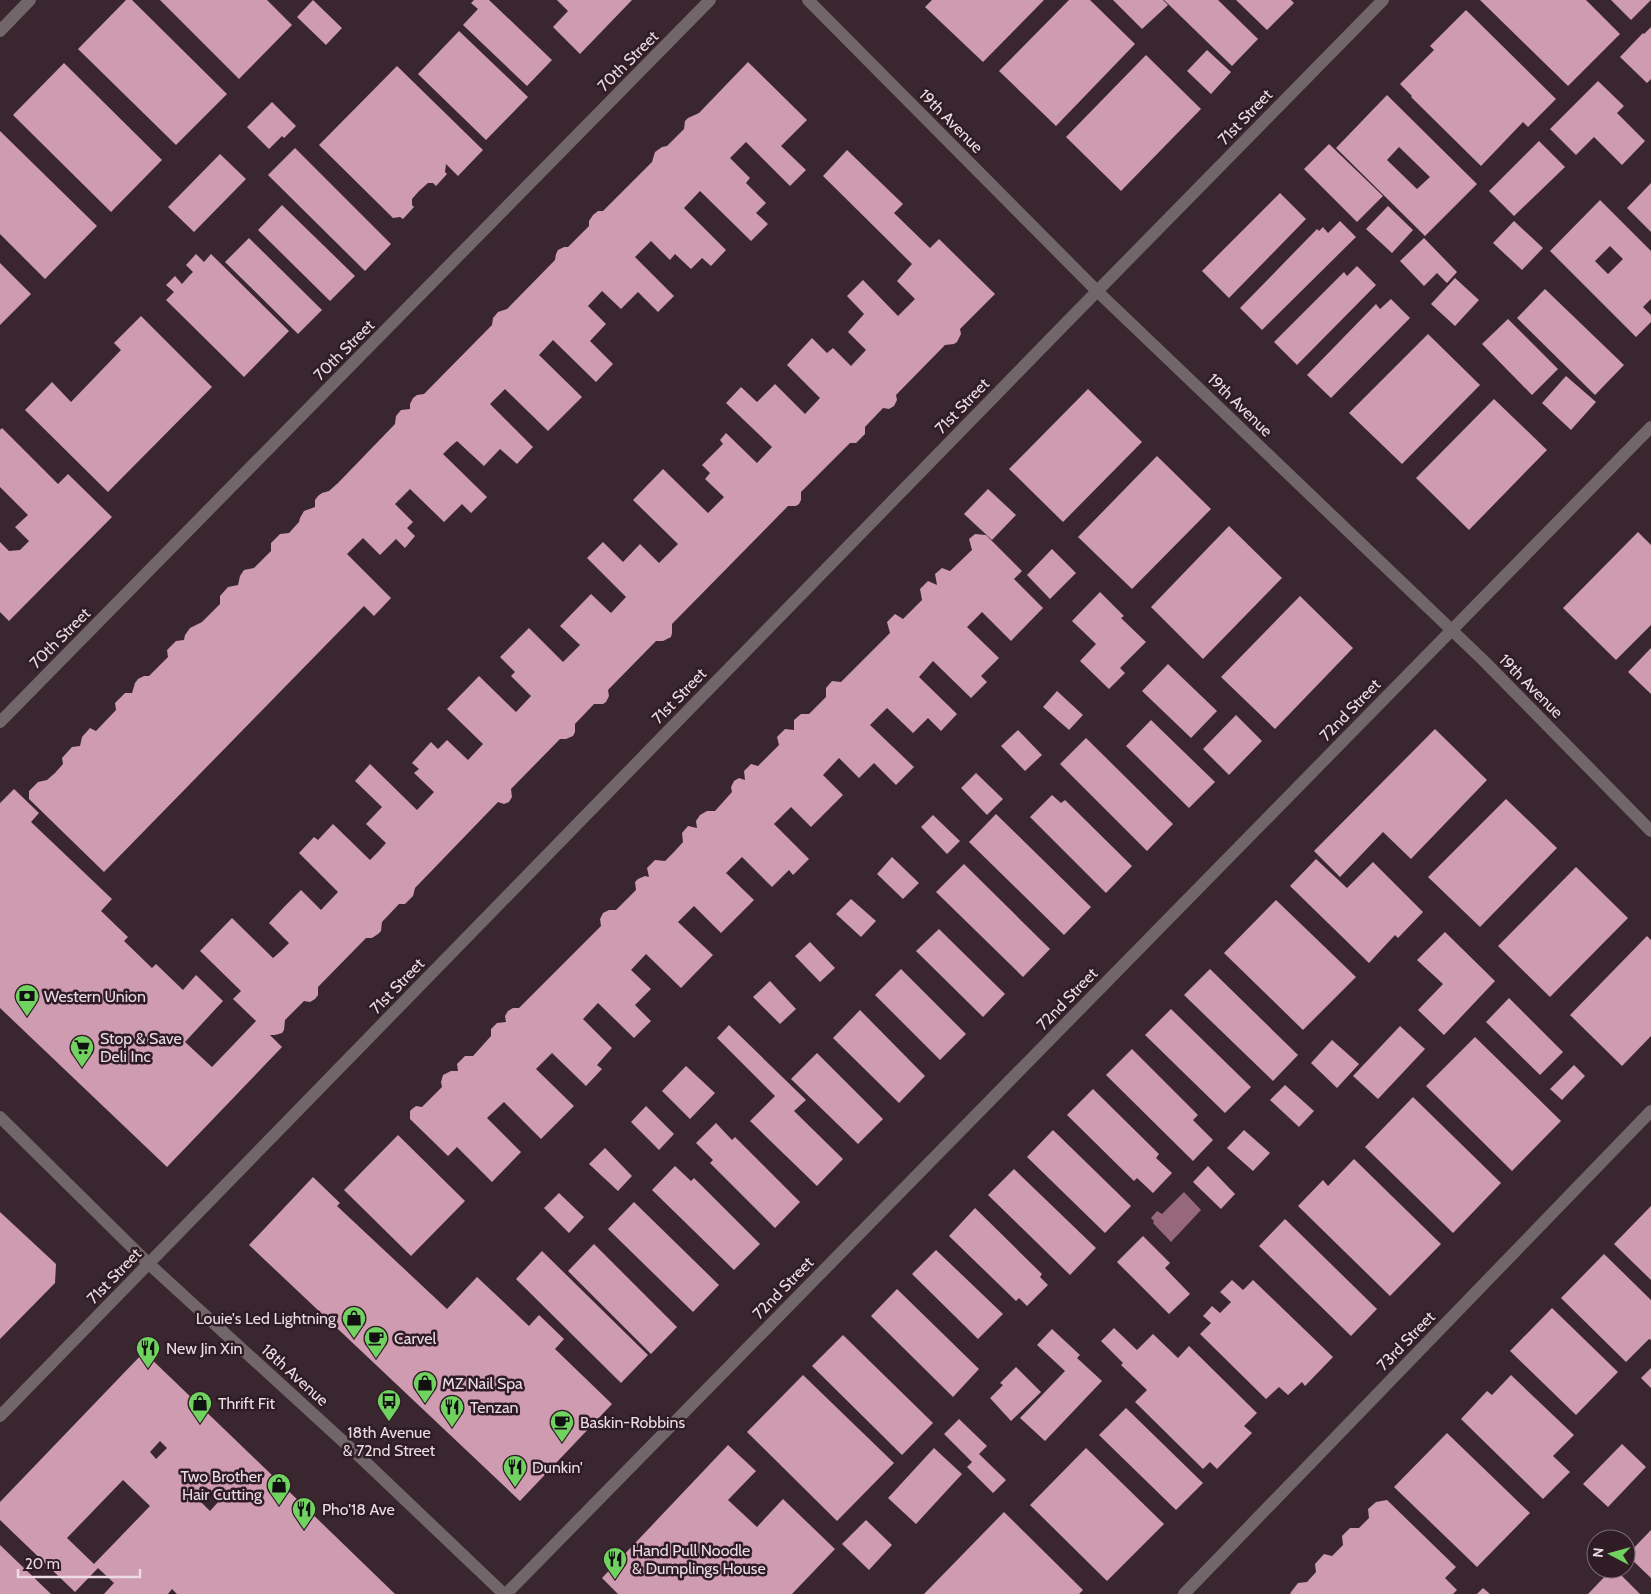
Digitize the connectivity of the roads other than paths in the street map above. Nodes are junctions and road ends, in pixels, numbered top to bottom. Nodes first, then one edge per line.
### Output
1 (30, 0) edge
2 (710, 0) edge
3 (808, 0) edge
4 (1383, 0) edge
5 (0, 31) edge
6 (1097, 291) junction
7 (1651, 427) edge
8 (1452, 630) junction
9 (0, 722) edge
10 (1651, 831) edge
11 (1651, 1111) edge
12 (0, 1117) edge
13 (149, 1264) junction
14 (0, 1416) edge
15 (505, 1594) edge
16 (1184, 1594) edge

1 - 5 street
2 - 9 street, 70th Street
3 - 6 street, 19th Avenue
4 - 6 street, 71st Street
6 - 8 street, 19th Avenue
6 - 13 street, 71st Street
7 - 8 street, 72nd Street
8 - 10 street, 19th Avenue
8 - 15 street, 72nd Street
11 - 16 street, 73rd Street
12 - 13 street, 18th Avenue
13 - 14 street, 71st Street
13 - 15 street, 18th Avenue

